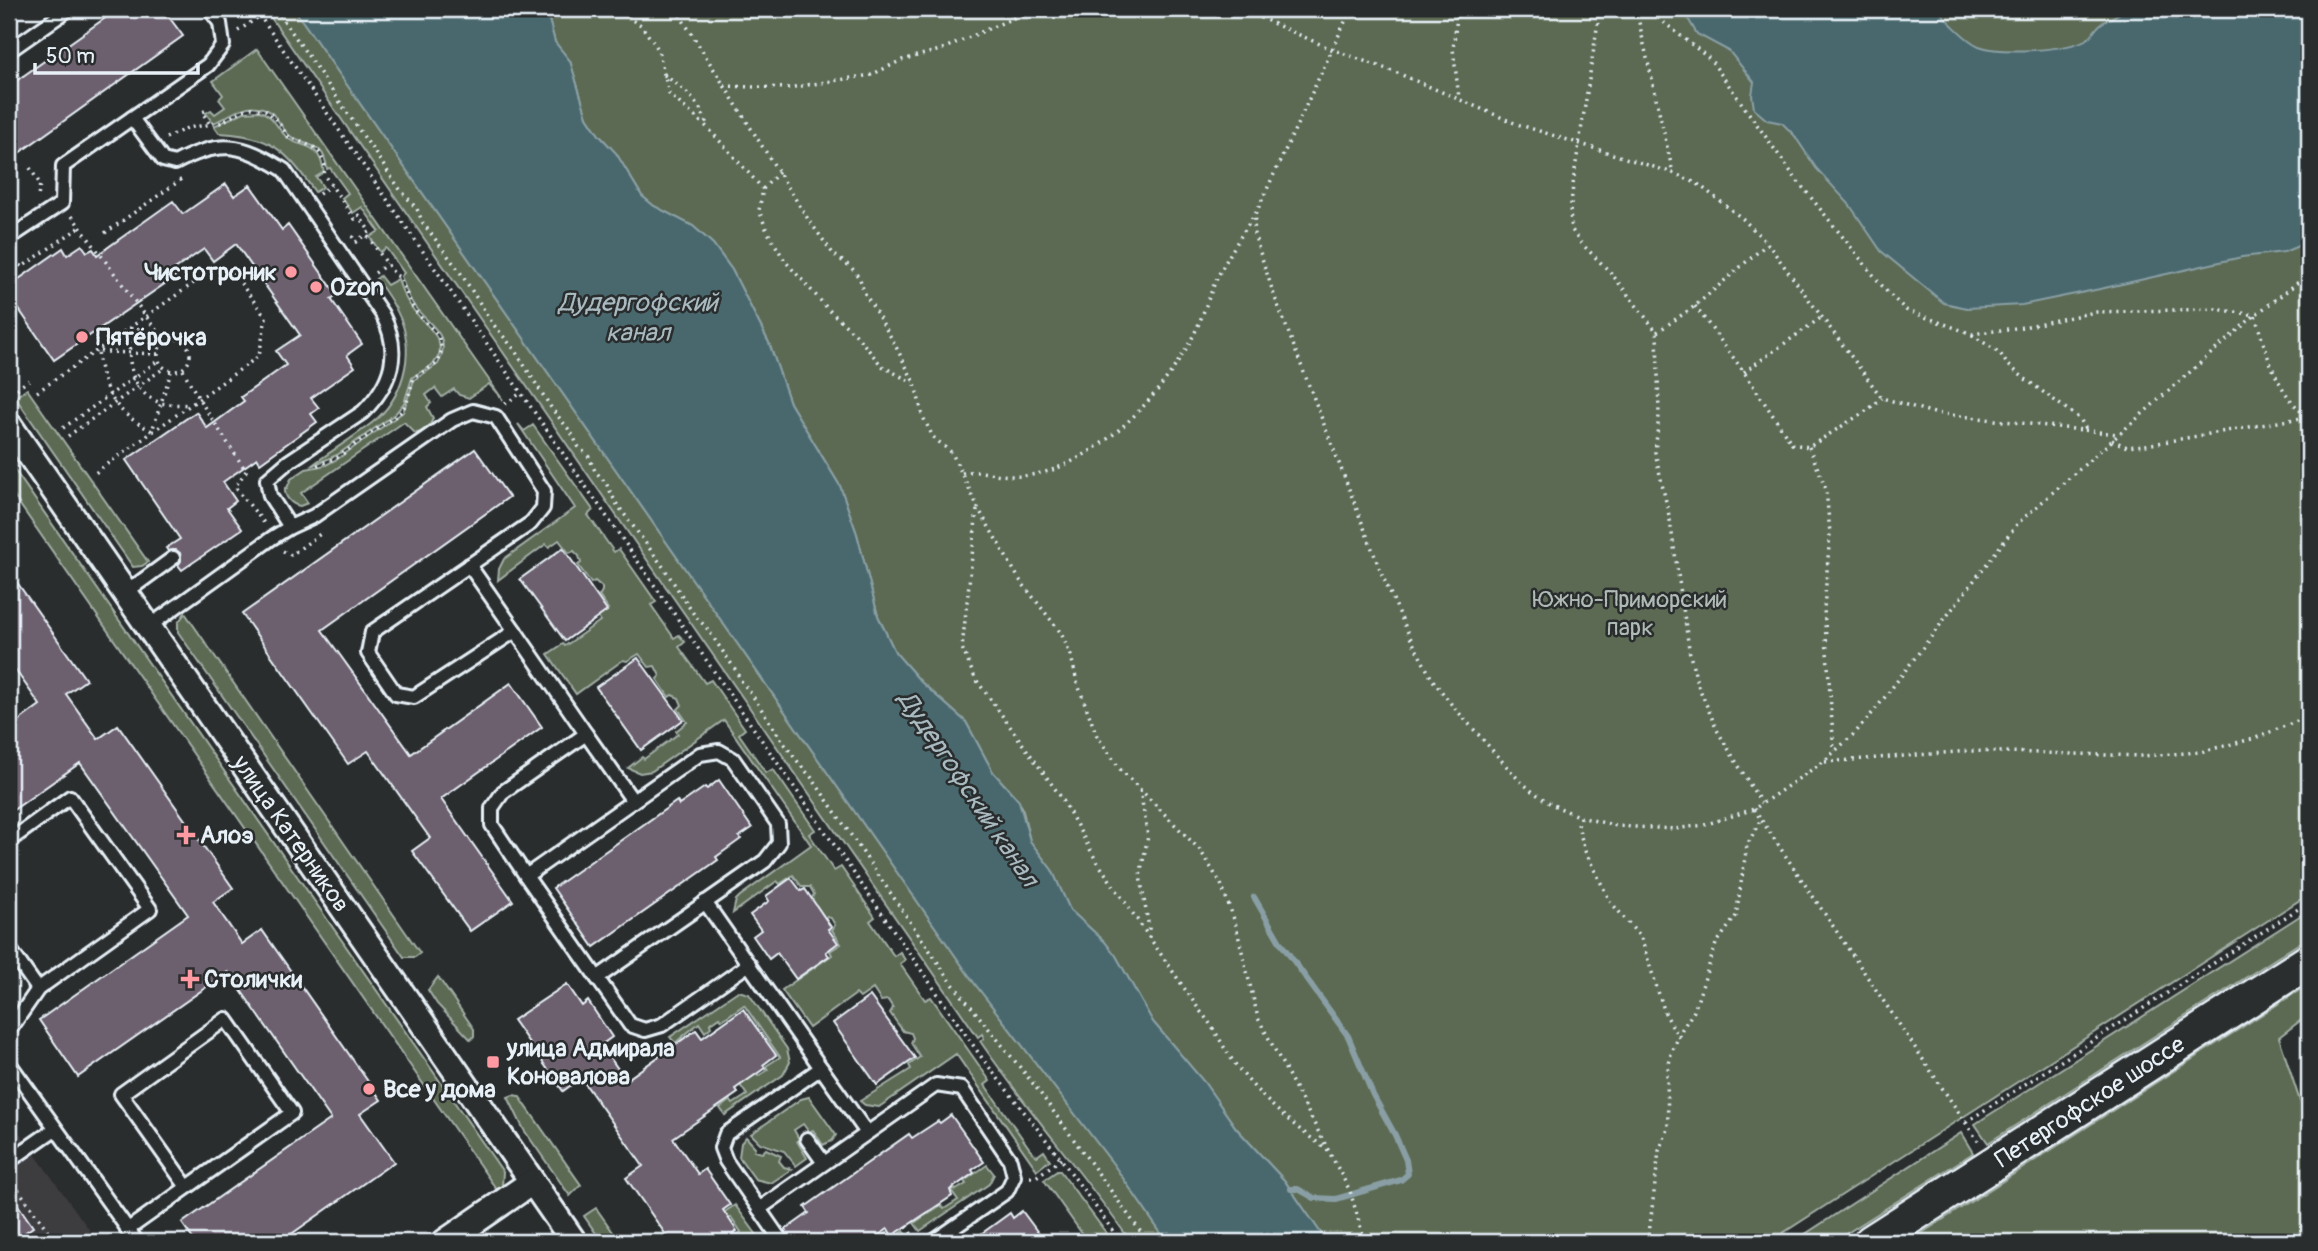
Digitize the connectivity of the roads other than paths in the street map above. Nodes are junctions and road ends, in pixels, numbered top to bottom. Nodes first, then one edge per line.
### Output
1 (69, 9) edge
2 (210, 9) edge
3 (9, 51) edge
4 (132, 118) junction
5 (9, 238) edge
6 (9, 425) edge
7 (290, 527) junction
8 (173, 558) dead end
9 (469, 565) junction
10 (125, 593) junction
11 (148, 627) junction
12 (514, 631) junction
13 (586, 734) junction
14 (633, 801) junction
15 (9, 841) edge
16 (526, 876) junction
17 (705, 902) junction
18 (9, 948) edge
19 (2309, 961) edge
20 (748, 964) junction
21 (597, 978) junction
22 (38, 989) junction
23 (9, 1031) edge
24 (9, 1063) edge
25 (821, 1068) junction
26 (55, 1129) junction
27 (867, 1133) junction
28 (807, 1139) dead end
29 (9, 1161) edge
30 (824, 1163) junction
31 (532, 1182) junction
32 (187, 1187) junction
33 (759, 1209) junction
34 (127, 1230) junction
35 (938, 1241) edge
36 (136, 1242) edge
37 (445, 1242) edge
38 (574, 1242) edge
39 (782, 1242) edge
40 (1871, 1242) edge

1 - 3 lane
2 - 4 lane
4 - 5 lane
4 - 7 lane
6 - 10 street, улица Катерников
7 - 9 lane
7 - 11 lane
8 - 10 lane
9 - 12 lane
9 - 12 lane
10 - 11 street, улица Катерников
11 - 31 street, улица Катерников
12 - 13 lane
13 - 14 lane
13 - 16 lane
14 - 16 lane
14 - 17 lane
15 - 22 lane
16 - 21 lane
17 - 20 lane
17 - 21 lane
18 - 22 lane
19 - 40 street, Петергофское шоссе
20 - 21 lane
20 - 25 lane
22 - 23 lane
24 - 26 lane
25 - 27 lane
25 - 33 lane
26 - 29 lane
26 - 34 lane
27 - 30 lane
27 - 35 lane
28 - 30 lane
30 - 33 lane
31 - 37 street
31 - 38 street, улица Катерников
32 - 32 lane
32 - 34 lane
33 - 39 lane
34 - 36 lane

